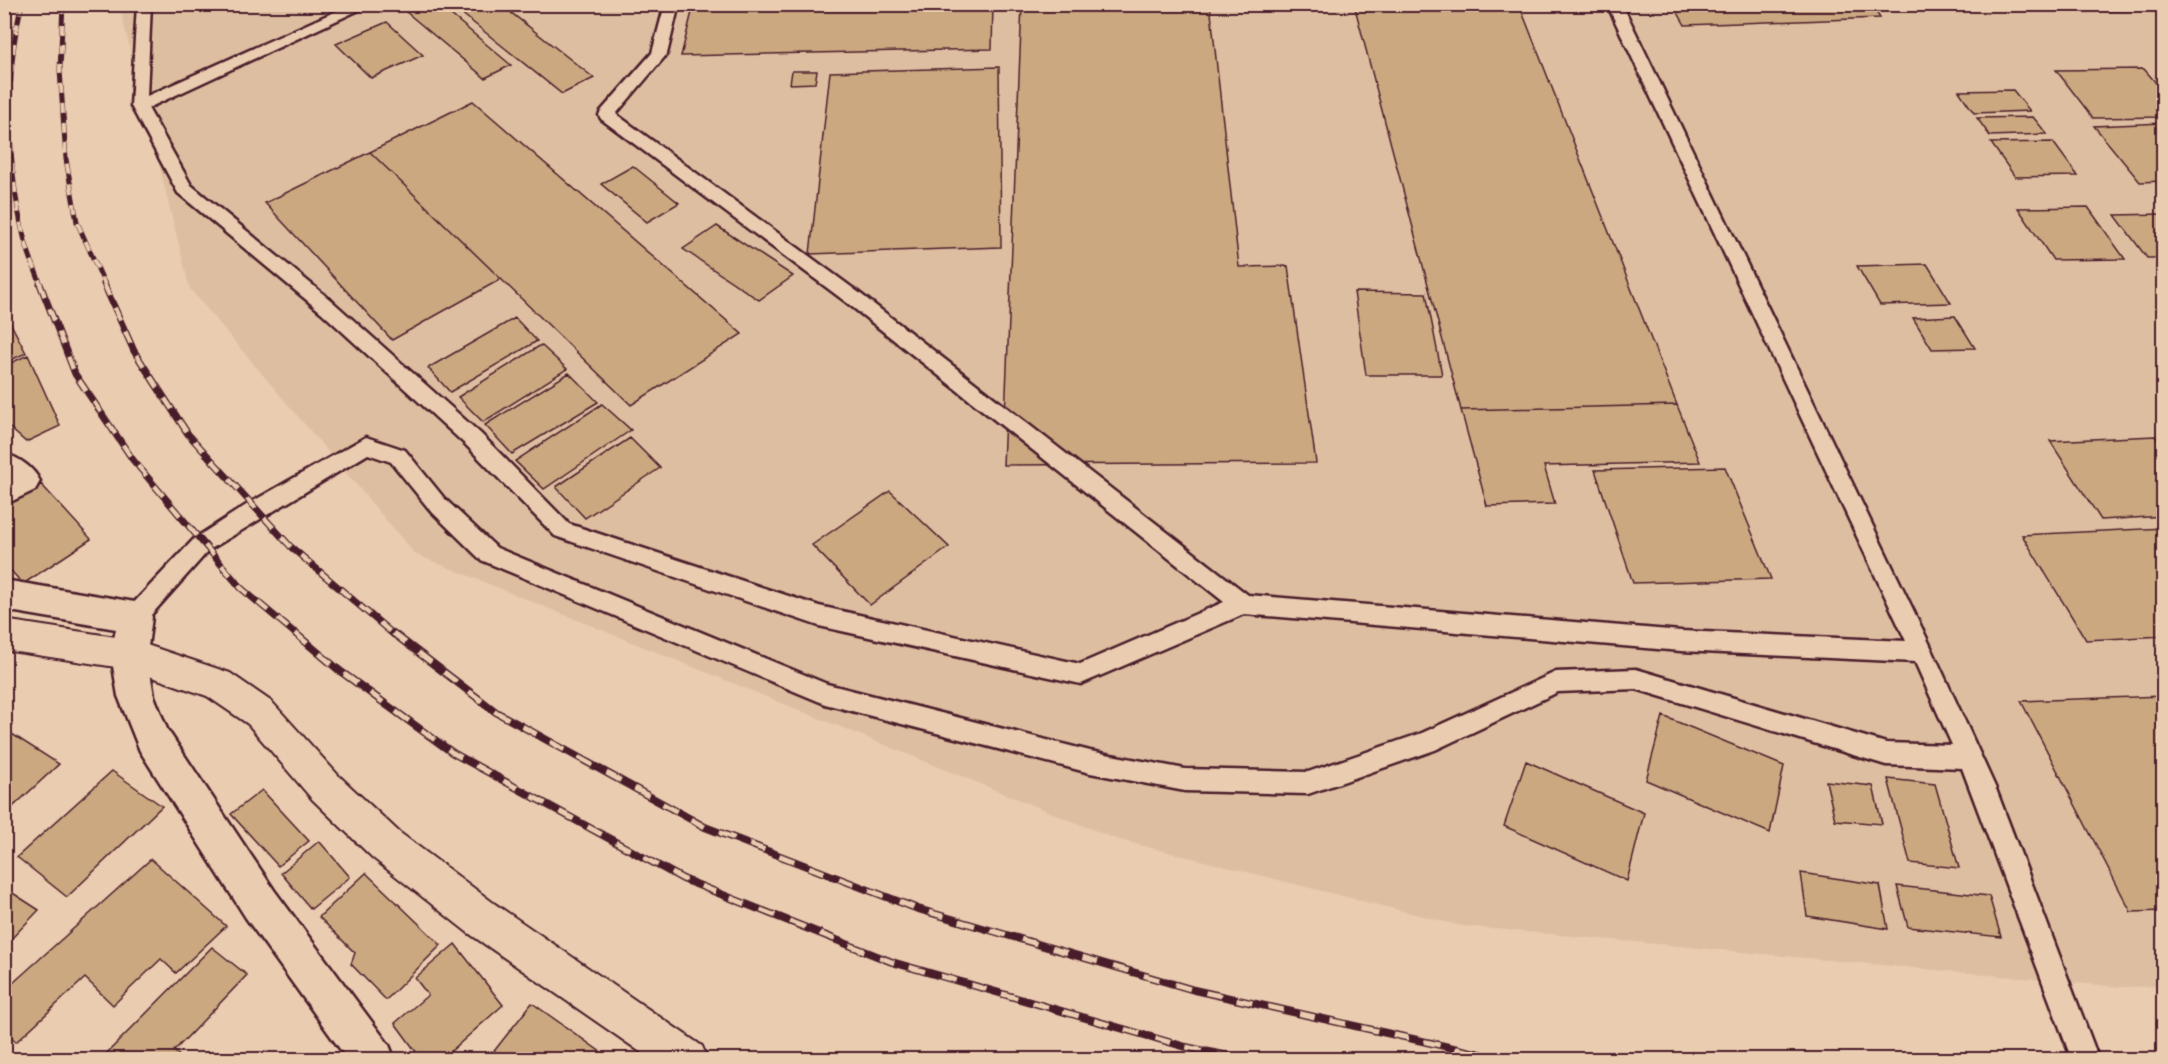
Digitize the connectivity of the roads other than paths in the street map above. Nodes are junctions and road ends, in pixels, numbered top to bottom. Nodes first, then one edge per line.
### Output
1 (144, 4) edge
2 (365, 4) edge
3 (672, 4) edge
4 (1614, 4) edge
5 (139, 106) junction
6 (4, 466) edge
7 (4, 492) edge
8 (4, 595) edge
9 (1243, 604) junction
10 (135, 616) junction
11 (4, 635) edge
12 (1922, 652) junction
13 (129, 654) junction
14 (1968, 757) junction
15 (374, 1059) edge
16 (687, 1059) edge
17 (2086, 1059) edge

1 - 5 lane
2 - 5 lane
3 - 9 lane
4 - 12 lane
5 - 9 lane
6 - 7 street
8 - 10 street
9 - 12 lane
10 - 13 street
10 - 14 lane
11 - 13 street
12 - 14 lane
13 - 15 street
13 - 16 street
14 - 17 lane

